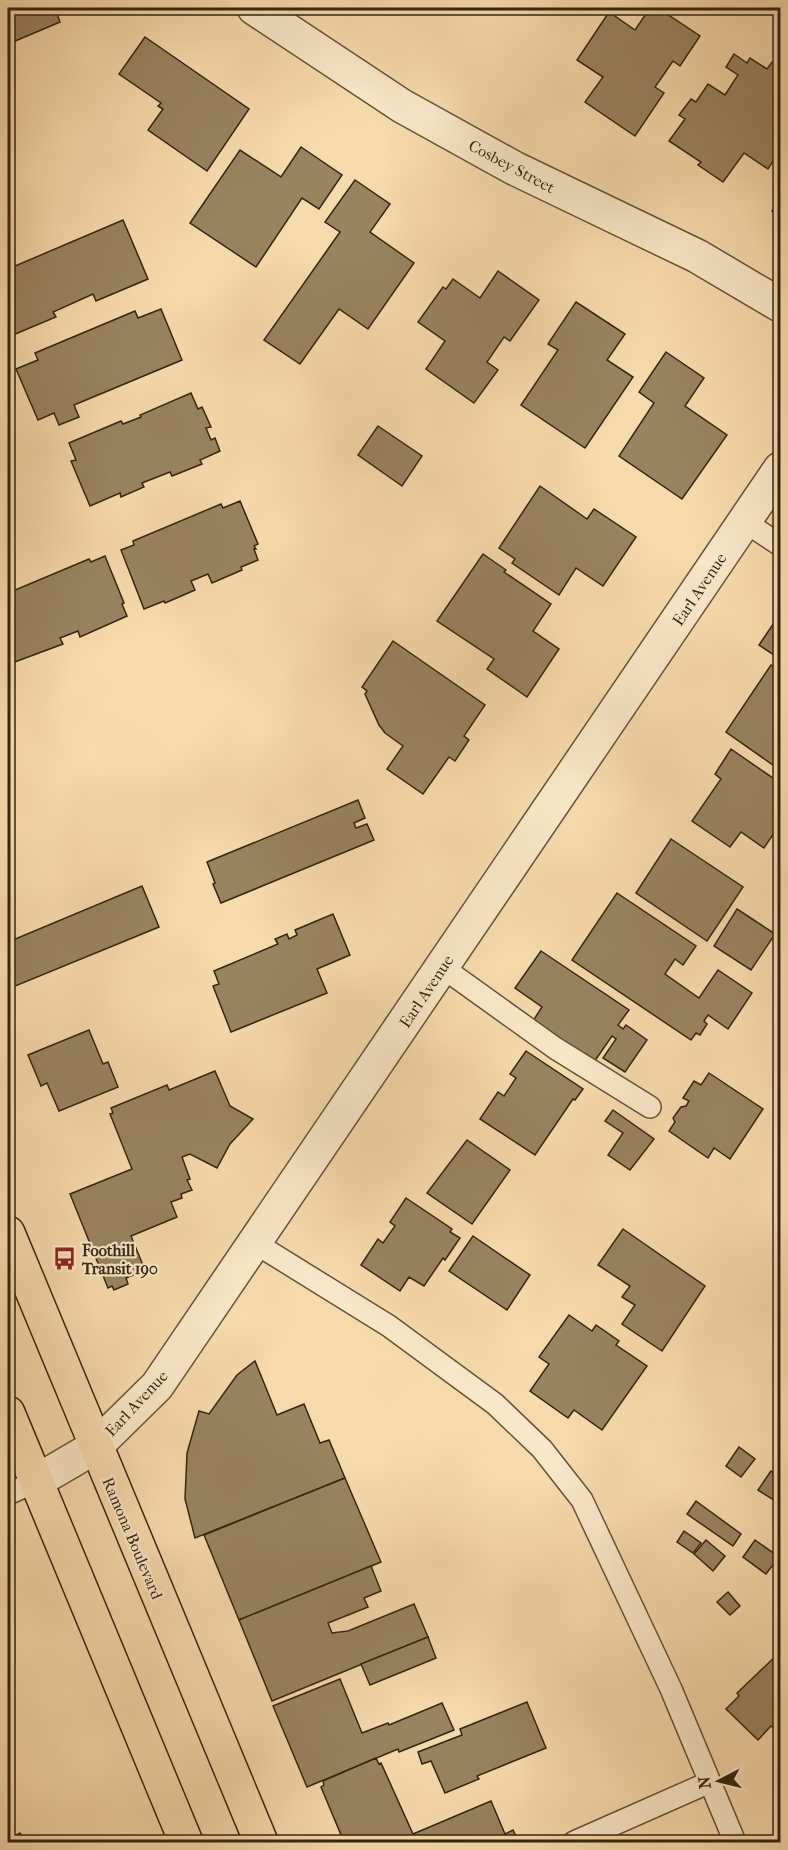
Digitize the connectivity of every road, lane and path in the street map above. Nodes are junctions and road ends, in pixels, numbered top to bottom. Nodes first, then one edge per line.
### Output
1 (254, 8) edge
2 (780, 305) edge
3 (780, 469) edge
4 (745, 522) junction
5 (780, 544) edge
6 (442, 967) junction
7 (650, 1107) dead end
8 (8, 1233) edge
9 (255, 1243) junction
10 (8, 1413) edge
11 (95, 1447) junction
12 (37, 1481) junction
13 (8, 1494) edge
14 (710, 1782) junction
15 (186, 1842) edge
16 (261, 1842) edge
17 (573, 1842) edge
18 (735, 1842) edge

1 - 2 street, Cosbey Street
3 - 4 street, Earl Avenue
4 - 5 lane
4 - 6 street, Earl Avenue
6 - 7 lane
6 - 9 street, Earl Avenue
8 - 11 main road, Ramona Boulevard
9 - 11 street, Earl Avenue
9 - 14 lane
10 - 12 main road
11 - 12 street, Earl Avenue
11 - 16 main road, Ramona Boulevard
12 - 13 lane
12 - 15 main road
14 - 17 lane
14 - 18 lane

